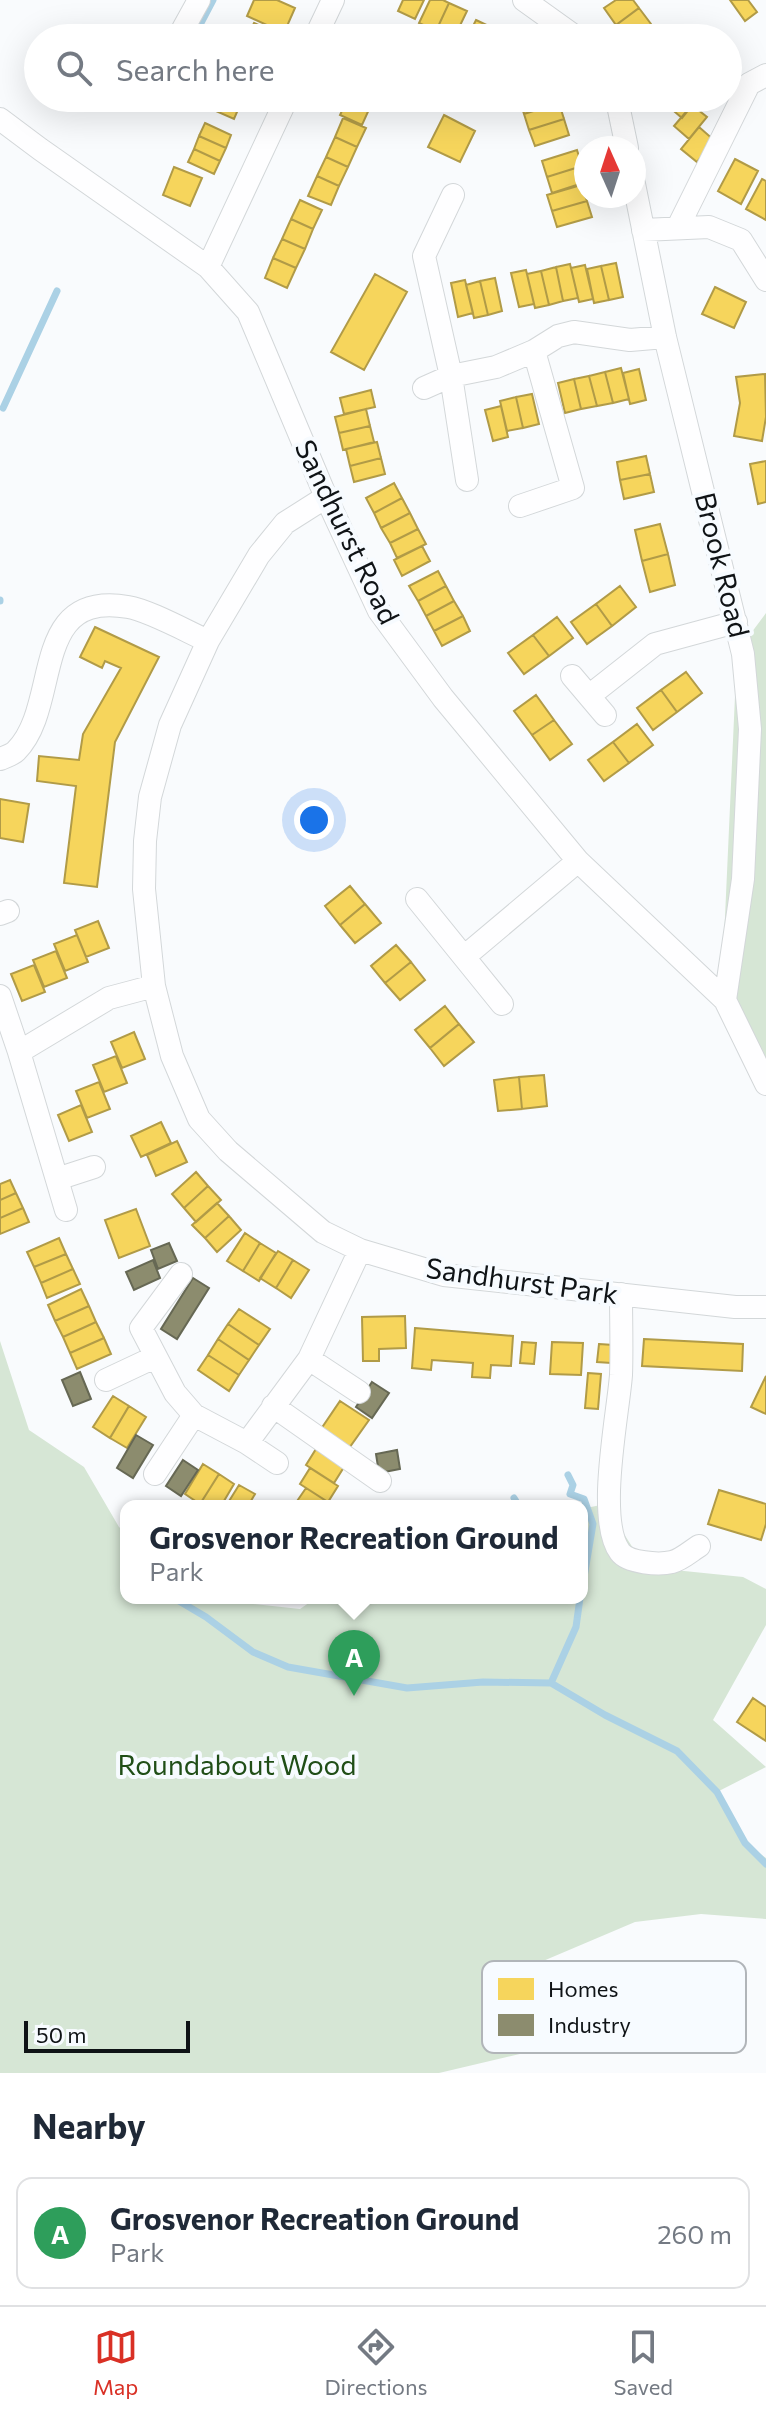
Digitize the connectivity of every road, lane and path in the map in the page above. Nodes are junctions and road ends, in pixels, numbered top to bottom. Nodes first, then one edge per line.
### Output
1 (199, 0) edge
2 (333, 0) edge
3 (524, 0) edge
4 (186, 24) edge
5 (322, 24) edge
6 (557, 24) edge
7 (766, 75) edge
8 (742, 98) edge
9 (280, 112) edge
10 (619, 112) edge
11 (735, 112) edge
12 (0, 119) edge
13 (624, 136) edge
14 (453, 195) dead end
15 (639, 208) edge
16 (678, 227) junction
17 (643, 230) junction
18 (208, 267) junction
19 (766, 280) edge
20 (665, 337) junction
21 (534, 351) junction
22 (451, 376) junction
23 (424, 388) dead end
24 (467, 480) dead end
25 (326, 497) junction
26 (520, 506) dead end
27 (736, 622) junction
28 (208, 641) junction
29 (572, 676) dead end
30 (589, 696) junction
31 (605, 715) dead end
32 (0, 759) edge
33 (578, 861) junction
34 (417, 899) dead end
35 (464, 957) junction
36 (154, 986) junction
37 (0, 996) edge
38 (725, 1000) junction
39 (502, 1004) dead end
40 (19, 1052) junction
41 (766, 1084) edge
42 (94, 1167) dead end
43 (57, 1179) junction
44 (66, 1210) dead end
45 (360, 1250) junction
46 (181, 1274) dead end
47 (621, 1294) junction
48 (766, 1307) edge
49 (155, 1357) junction
50 (309, 1359) junction
51 (106, 1380) dead end
52 (359, 1392) dead end
53 (273, 1406) junction
54 (194, 1415) junction
55 (247, 1443) junction
56 (277, 1463) dead end
57 (155, 1474) dead end
58 (380, 1481) dead end
59 (699, 1546) dead end

1 - 4 street
2 - 5 street
3 - 6 street
7 - 8 street
9 - 18 street
10 - 13 street
11 - 16 street
12 - 18 street, Sandhurst Road
14 - 22 street
15 - 17 street, Brook Road
16 - 17 street
16 - 19 street
17 - 20 street, Brook Road
18 - 25 street, Sandhurst Road
20 - 21 street
20 - 27 street, Brook Road
21 - 22 street
21 - 26 street
22 - 23 street
22 - 24 street
25 - 28 street, Sandhurst Park
25 - 33 street, Sandhurst Road
27 - 30 street
27 - 38 street, Brook Road
28 - 32 street
28 - 36 street, Sandhurst Park
29 - 30 street
30 - 31 street
33 - 35 street
33 - 38 street, Sandhurst Road
34 - 35 street
35 - 39 street
36 - 40 street
36 - 45 street, Sandhurst Park
37 - 40 street
38 - 41 street, Sandhurst Road
40 - 43 street
42 - 43 street
43 - 44 street
45 - 47 street, Sandhurst Park
45 - 50 street
46 - 49 street
47 - 48 street, Sandhurst Park
47 - 59 street
49 - 51 street
49 - 54 street
50 - 52 street
50 - 53 street
53 - 55 street
53 - 58 street
54 - 55 street
54 - 57 street
55 - 56 street

